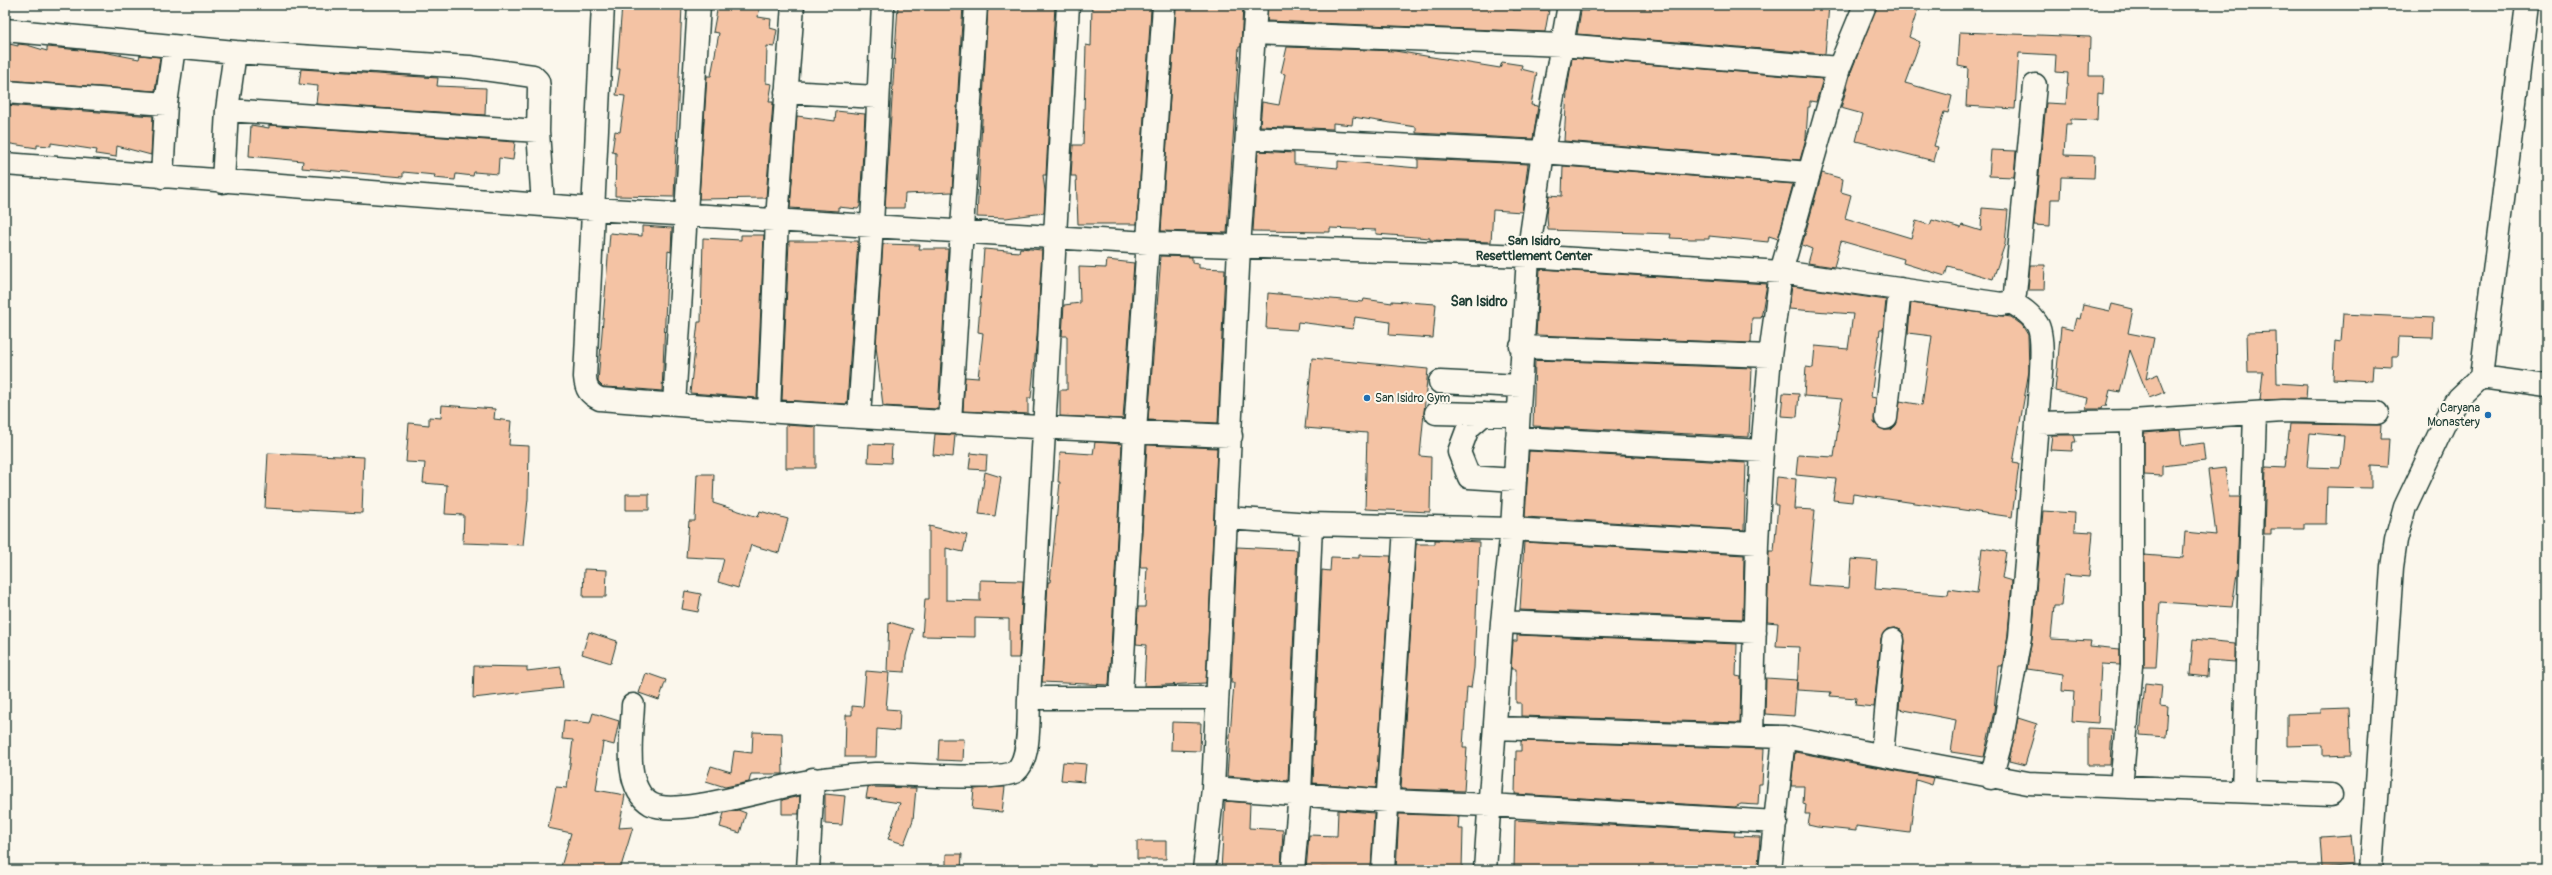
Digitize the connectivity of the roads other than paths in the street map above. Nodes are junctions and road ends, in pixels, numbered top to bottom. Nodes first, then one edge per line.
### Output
1 (603, 5) edge
2 (699, 5) edge
3 (793, 5) edge
4 (883, 5) edge
5 (976, 5) edge
6 (1068, 5) edge
7 (1164, 5) edge
8 (1256, 5) edge
9 (1569, 5) edge
10 (1865, 5) edge
11 (2527, 5) edge
12 (5, 30) edge
13 (1254, 33) junction
14 (1562, 45) junction
15 (174, 47) junction
16 (234, 52) junction
17 (1839, 68) junction
18 (2036, 86) dead end
19 (5, 92) edge
20 (786, 92) junction
21 (877, 97) junction
22 (166, 104) junction
23 (226, 110) junction
24 (538, 131) junction
25 (1247, 138) junction
26 (1543, 152) junction
27 (5, 164) edge
28 (1809, 173) junction
29 (162, 177) junction
30 (223, 182) junction
31 (543, 206) junction
32 (594, 209) junction
33 (686, 214) junction
34 (777, 219) junction
35 (872, 225) junction
36 (963, 230) junction
37 (1056, 236) junction
38 (1148, 243) junction
39 (1239, 247) junction
40 (1528, 256) junction
41 (1781, 272) junction
42 (1900, 289) junction
43 (2011, 302) junction
44 (1521, 347) junction
45 (1770, 356) junction
46 (2481, 377) junction
47 (1440, 382) dead end
48 (1468, 385) junction
49 (1520, 386) junction
50 (2547, 386) edge
51 (674, 405) junction
52 (769, 411) junction
53 (1436, 413) dead end
54 (2255, 413) junction
55 (2377, 413) dead end
56 (1476, 414) junction
57 (1518, 415) junction
58 (859, 416) junction
59 (1886, 418) dead end
60 (950, 421) junction
61 (2132, 421) junction
62 (2037, 423) junction
63 (1044, 428) junction
64 (1135, 432) junction
65 (1231, 436) junction
66 (1518, 438) junction
67 (1762, 451) junction
68 (1515, 480) junction
69 (1227, 518) junction
70 (1311, 524) junction
71 (1405, 527) junction
72 (1512, 529) junction
73 (1757, 543) junction
74 (1502, 622) junction
75 (1755, 632) junction
76 (1893, 640) dead end
77 (1121, 696) junction
78 (1030, 698) junction
79 (1216, 698) junction
80 (633, 705) dead end
81 (1495, 728) junction
82 (1752, 735) junction
83 (1784, 737) junction
84 (1882, 754) junction
85 (1991, 778) junction
86 (813, 779) junction
87 (2121, 787) junction
88 (1213, 788) junction
89 (2243, 791) junction
90 (1300, 794) junction
91 (2331, 795) dead end
92 (1388, 801) junction
93 (1490, 805) junction
94 (1776, 822) junction
95 (808, 870) edge
96 (1204, 870) edge
97 (1293, 870) edge
98 (1383, 870) edge
99 (1484, 870) edge
100 (1770, 870) edge
101 (2371, 870) edge

1 - 32 street
2 - 33 street
3 - 20 street
4 - 21 street
5 - 36 street
6 - 37 street
7 - 38 street
8 - 13 street
9 - 14 street
10 - 17 street
11 - 46 street
12 - 15 street
13 - 14 street
13 - 25 street
14 - 17 street
14 - 26 street
15 - 16 street
15 - 22 street
16 - 23 street
16 - 24 street
17 - 28 street
18 - 43 street
19 - 22 street
20 - 21 street
20 - 34 street
21 - 35 street
22 - 29 street
23 - 24 street
23 - 30 street
24 - 31 street
25 - 26 street
25 - 39 street
26 - 28 street
26 - 40 street
27 - 29 street
28 - 41 street
29 - 30 street
30 - 31 street
31 - 32 street
32 - 33 street
32 - 51 street
33 - 34 street
33 - 51 street
34 - 35 street
34 - 52 street
35 - 36 street
35 - 58 street
36 - 37 street
36 - 60 street
37 - 38 street
37 - 63 street
38 - 39 street
38 - 64 street
39 - 40 street
39 - 65 street
40 - 41 street
40 - 44 street
41 - 42 street
41 - 45 street
42 - 43 street
42 - 59 street
43 - 62 street
44 - 45 street
44 - 49 street
45 - 67 street
46 - 50 street
46 - 101 street
47 - 48 street
48 - 49 street
48 - 56 street
49 - 57 street
51 - 52 street
52 - 58 street
53 - 56 street
54 - 55 street
54 - 61 street
54 - 89 street
56 - 57 street
56 - 68 street
57 - 66 street
58 - 60 street
60 - 63 street
61 - 62 street
61 - 87 street
62 - 85 street
63 - 64 street
63 - 78 street
64 - 65 street
64 - 77 street
65 - 69 street
66 - 67 street
66 - 68 street
67 - 73 street
68 - 72 street
69 - 70 street
69 - 79 street
70 - 71 street
70 - 90 street
71 - 72 street
71 - 92 street
72 - 73 street
72 - 74 street
73 - 75 street
74 - 75 street
74 - 81 street
75 - 82 street
76 - 84 street
77 - 78 street
77 - 79 street
78 - 86 street
79 - 88 street
80 - 86 street
81 - 82 street
81 - 93 street
82 - 83 street
83 - 84 street
83 - 94 street
84 - 85 street
85 - 87 street
86 - 95 street
87 - 89 street
88 - 90 street
88 - 96 street
89 - 91 street
90 - 92 street
90 - 97 street
92 - 93 street
92 - 98 street
93 - 94 street
93 - 99 street
94 - 100 street

